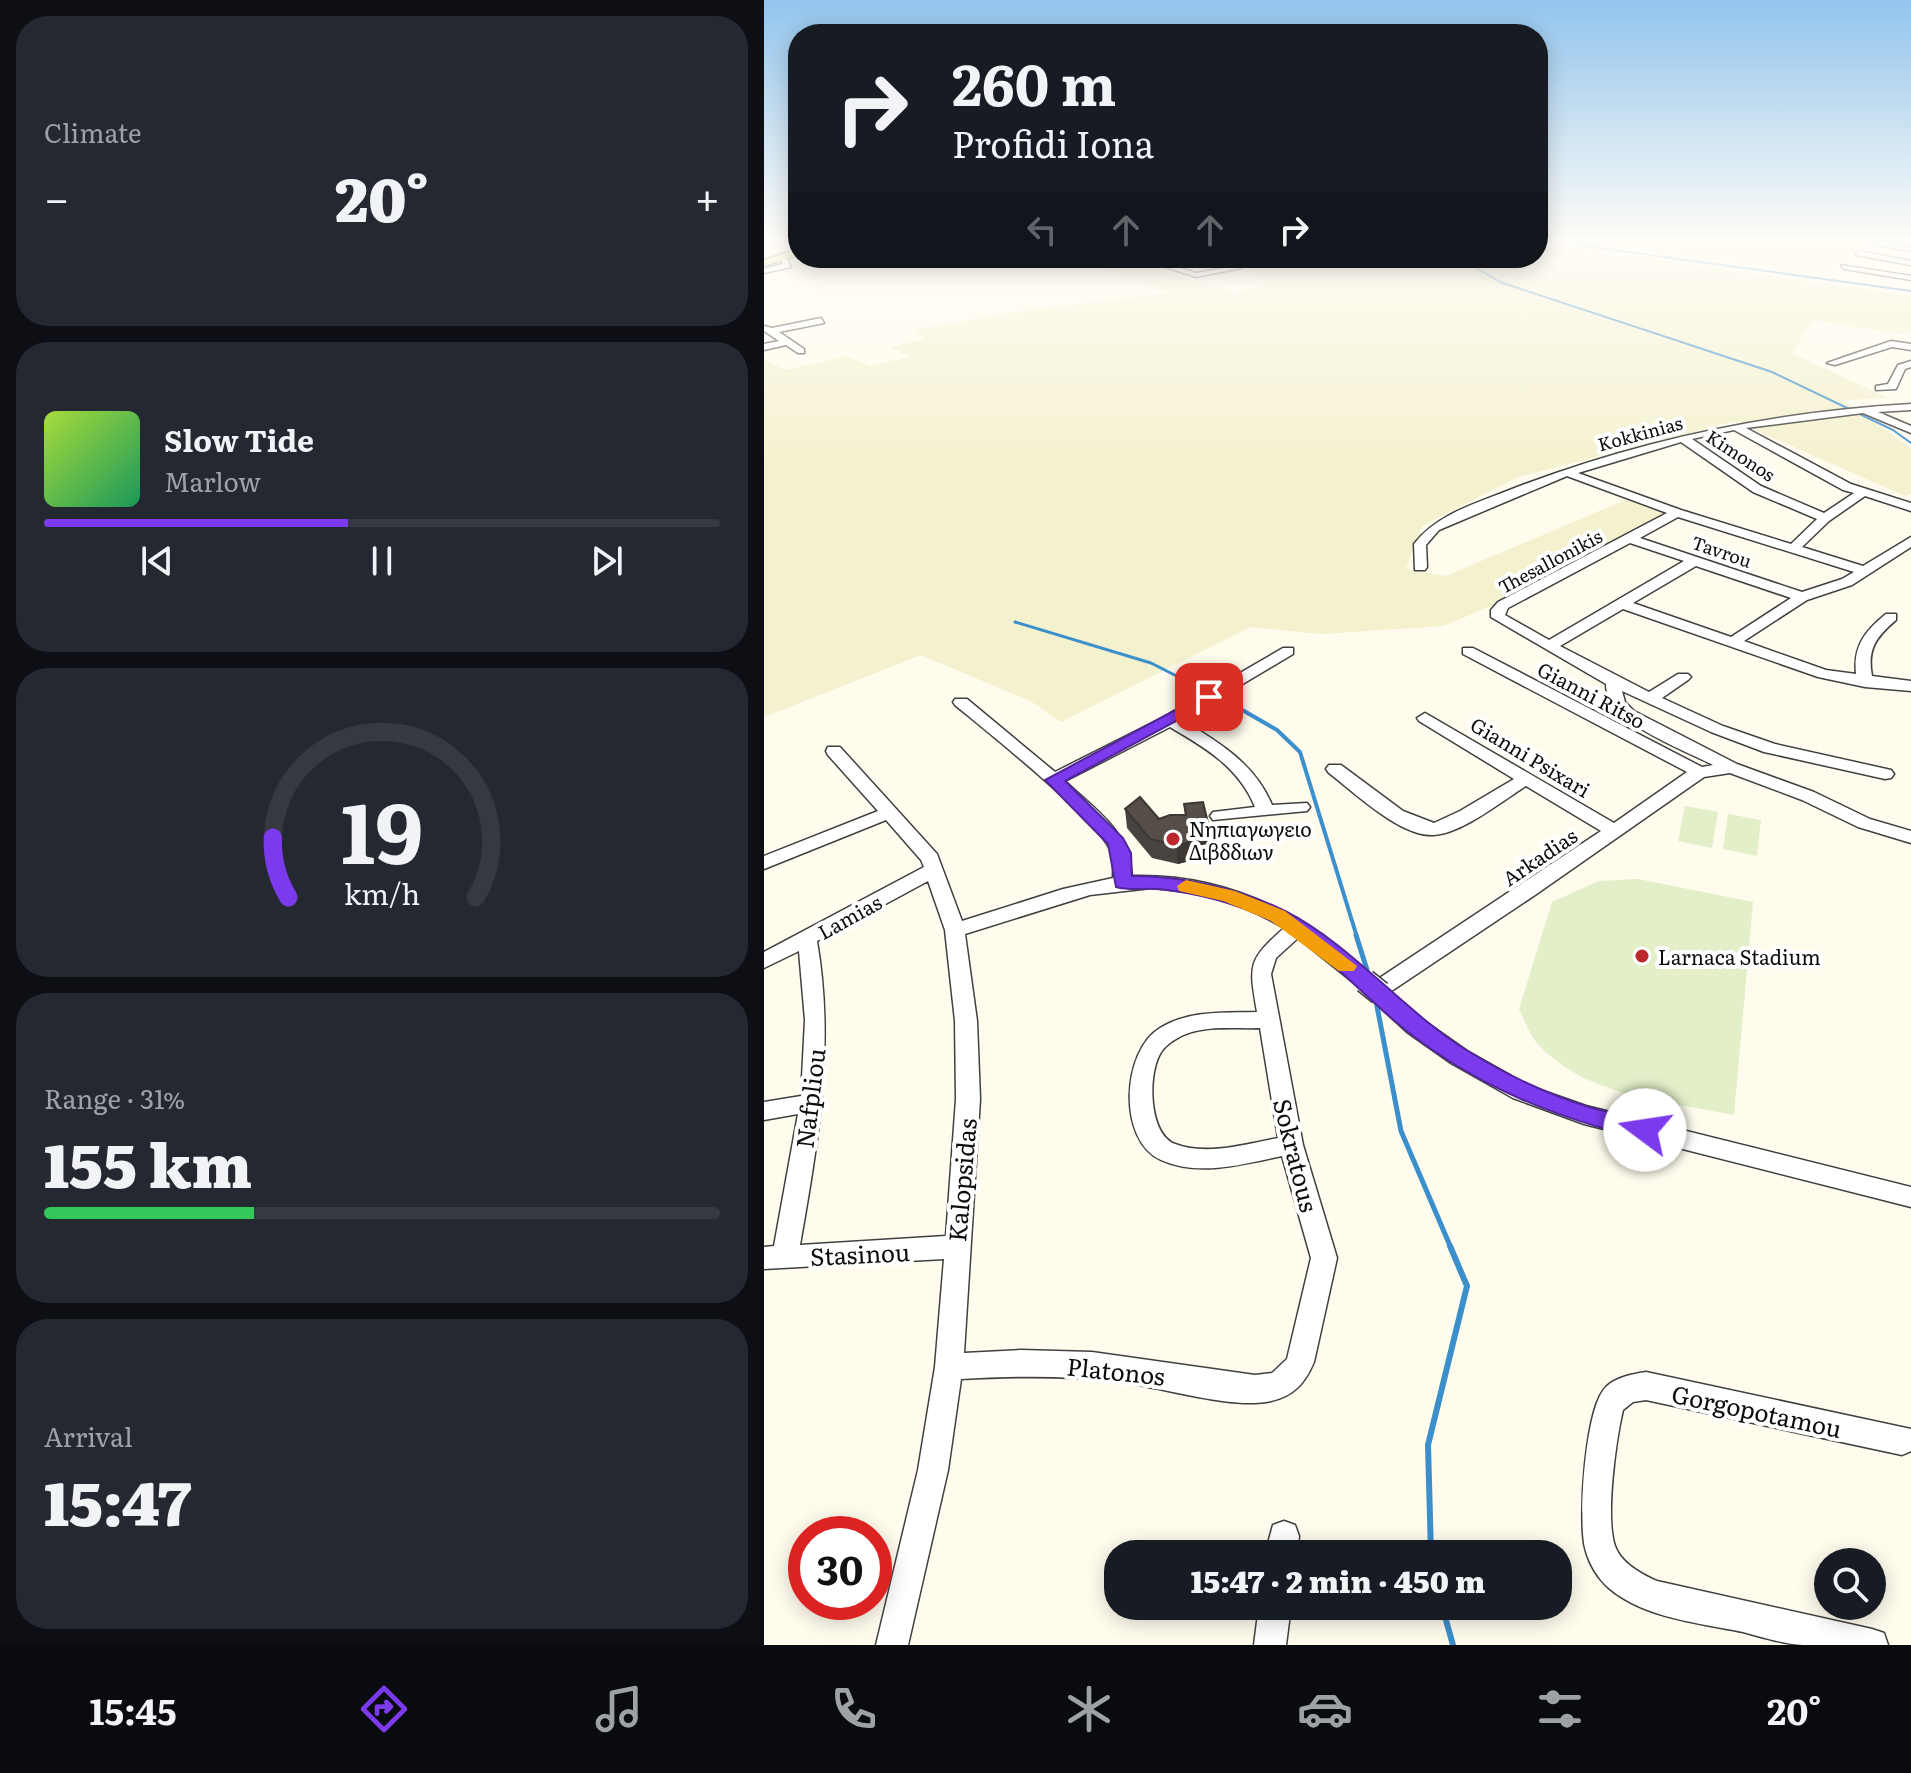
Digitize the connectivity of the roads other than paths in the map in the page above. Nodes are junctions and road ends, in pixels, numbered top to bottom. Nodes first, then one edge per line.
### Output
1 (821, 321) dead end
2 (768, 329) edge
3 (788, 342) junction
4 (764, 347) edge
5 (1911, 347) edge
6 (801, 351) dead end
7 (1832, 363) dead end
8 (1911, 364) edge
9 (1880, 388) dead end
10 (1911, 407) edge
11 (1855, 409) junction
12 (1738, 428) junction
13 (1911, 430) edge
14 (1684, 439) junction
15 (1566, 472) junction
16 (1862, 493) junction
17 (1911, 507) edge
18 (1677, 513) junction
19 (1825, 518) junction
20 (1630, 539) junction
21 (1911, 541) edge
22 (1793, 549) junction
23 (1694, 561) junction
24 (1420, 567) dead end
25 (1865, 571) junction
26 (1802, 597) junction
27 (1623, 604) junction
28 (1891, 617) dead end
29 (1732, 643) junction
30 (1549, 646) junction
31 (1288, 651) dead end
32 (1468, 651) dead end
33 (1683, 677) dead end
34 (1614, 682) junction
35 (1865, 682) junction
36 (1911, 686) edge
37 (1653, 697) junction
38 (961, 702) dead end
39 (1425, 718) dead end
40 (1170, 720) junction
41 (834, 751) dead end
42 (1731, 768) junction
43 (1335, 769) dead end
44 (1699, 772) junction
45 (1885, 774) dead end
46 (1526, 779) junction
47 (1054, 780) junction
48 (1301, 807) dead end
49 (1266, 811) junction
50 (889, 813) junction
51 (1219, 816) dead end
52 (1614, 831) junction
53 (1911, 837) edge
54 (764, 863) edge
55 (933, 870) junction
56 (1123, 883) junction
57 (1295, 929) junction
58 (955, 930) junction
59 (807, 939) junction
60 (764, 961) edge
61 (1373, 988) junction
62 (1267, 1020) junction
63 (812, 1103) junction
64 (764, 1111) edge
65 (1291, 1145) junction
66 (1911, 1197) edge
67 (956, 1247) junction
68 (775, 1258) edge
69 (949, 1367) junction
70 (1281, 1384) joint
71 (1902, 1440) dead end
72 (1273, 1620) edge
73 (892, 1645) edge
74 (1270, 1645) edge
75 (1872, 1645) edge

1 - 2 street
2 - 3 street
3 - 4 street
3 - 6 street
5 - 7 street
8 - 9 street
10 - 11 street, Kokkinias
11 - 12 street, Kokkinias
11 - 13 street
12 - 14 street, Kokkinias
12 - 16 street
14 - 15 street, Kokkinias
14 - 19 street, Kimonos
15 - 18 street
15 - 24 street, Kokkinias
16 - 17 street
16 - 19 street
18 - 20 street, Thesallonikis
18 - 22 street
19 - 22 street
20 - 23 street, Tavrou
20 - 30 street, Thesallonikis
21 - 25 street
22 - 25 street
23 - 26 street, Tavrou
23 - 27 street
25 - 26 street
26 - 29 street
27 - 29 street
27 - 30 street
28 - 35 street
29 - 35 street
30 - 34 street
31 - 40 street
32 - 44 street, Gianni Ritso
33 - 37 street
34 - 37 street
34 - 42 street
35 - 36 street
37 - 45 street
38 - 47 street
39 - 46 street, Gianni Psixari
40 - 47 street
40 - 49 street
41 - 50 street, Kalopsidas
42 - 44 street, Arkadias
42 - 53 street
43 - 46 street
44 - 52 street, Arkadias
46 - 52 street, Gianni Psixari
47 - 56 street
48 - 49 street
49 - 51 street
50 - 54 street
50 - 55 street, Kalopsidas
52 - 61 street, Arkadias
55 - 58 street, Kalopsidas
55 - 59 street, Lamias
56 - 57 street
56 - 58 street
57 - 61 street
57 - 62 street, Sokratous
58 - 67 street, Kalopsidas
59 - 60 street, Lamias
59 - 63 street, Nafpliou
61 - 66 street
62 - 65 street, Sokratous
62 - 65 street
63 - 64 street
63 - 68 street, Nafpliou
65 - 70 street, Sokratous
67 - 68 street, Stasinou
67 - 69 street, Kalopsidas
69 - 70 street, Platonos
69 - 73 street, Kalopsidas
71 - 75 street, Gorgopotamou
72 - 74 street

